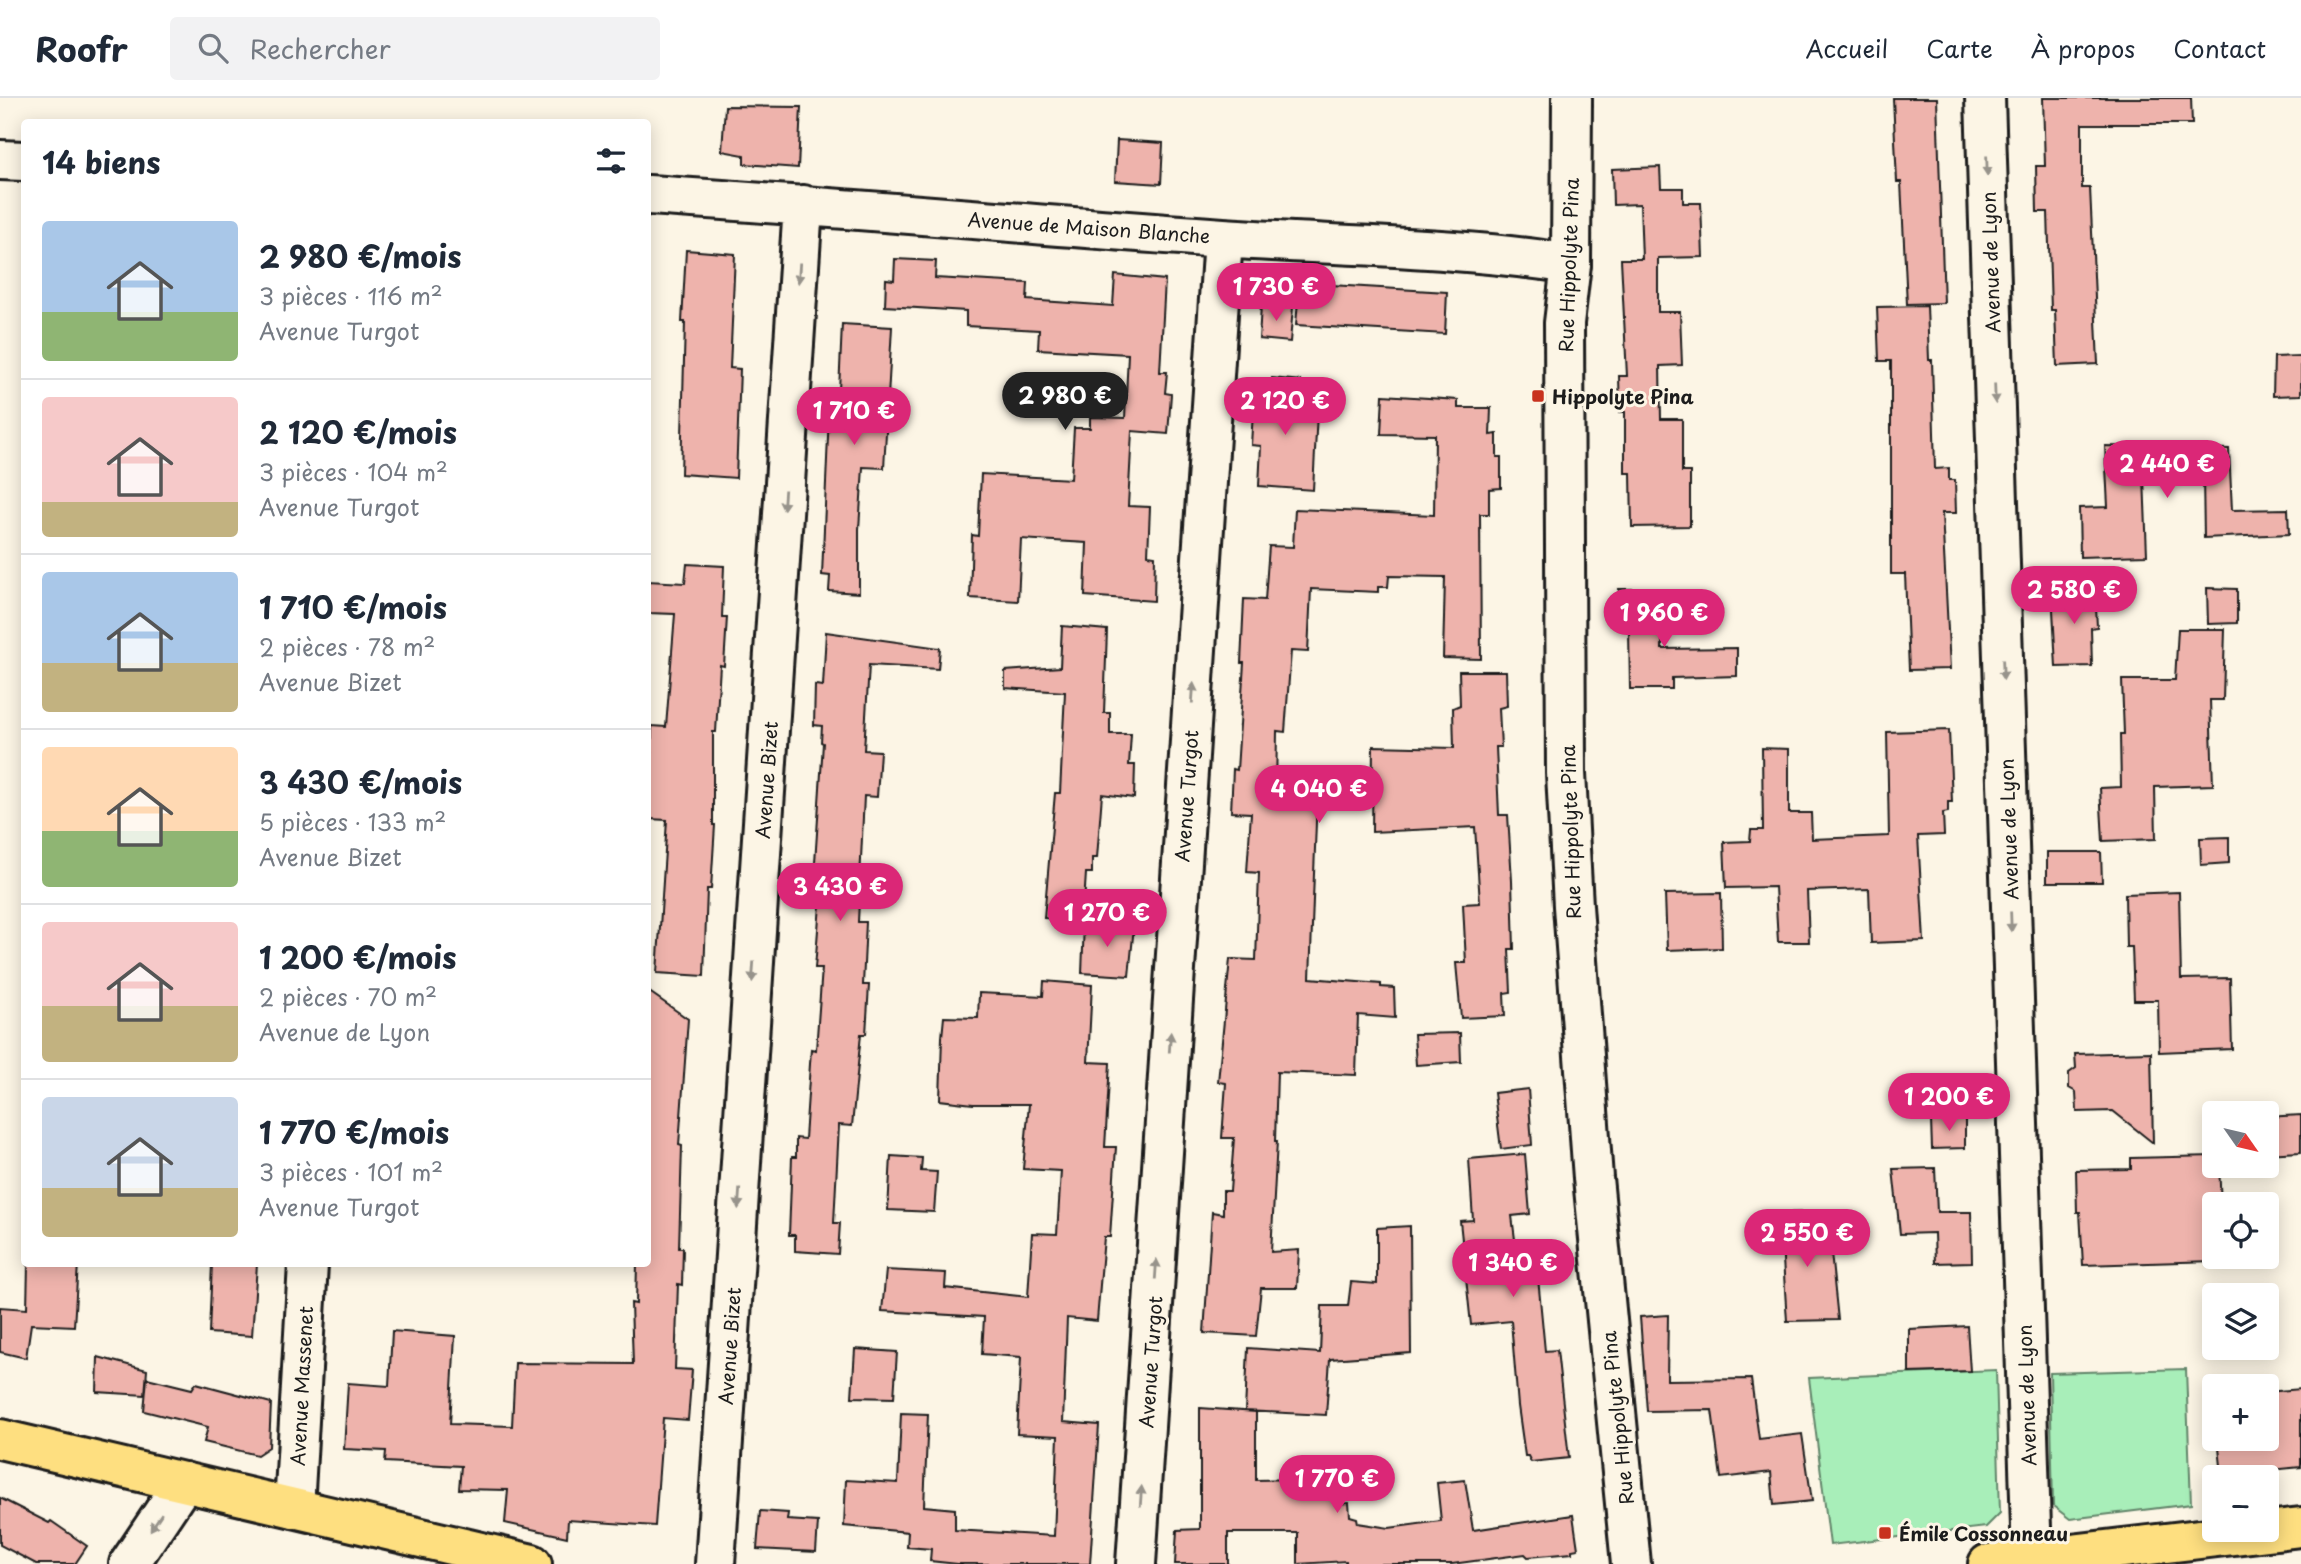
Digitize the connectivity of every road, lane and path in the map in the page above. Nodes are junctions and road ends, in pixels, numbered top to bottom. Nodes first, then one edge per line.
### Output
1 (1572, 98) edge
2 (1985, 98) edge
3 (0, 160) edge
4 (21, 161) edge
5 (651, 195) edge
6 (803, 205) junction
7 (1223, 238) junction
8 (1571, 264) junction
9 (308, 1267) edge
10 (0, 1439) edge
11 (184, 1482) junction
12 (294, 1508) junction
13 (2301, 1527) edge
14 (2032, 1559) junction
15 (129, 1564) edge
16 (532, 1564) edge
17 (715, 1564) edge
18 (1136, 1564) edge
19 (1631, 1564) edge
20 (1988, 1564) edge

1 - 8 street, Rue Hippolyte Pina
2 -> 14 street, Avenue de Lyon
3 - 4 street
5 - 6 street, Avenue de Maison Blanche
6 - 7 street, Avenue de Maison Blanche
6 -> 17 street, Avenue Bizet
7 - 8 street, Avenue de Maison Blanche
18 -> 7 street, Avenue Turgot
8 - 19 street, Rue Hippolyte Pina
9 - 12 street, Avenue Massenet
10 - 11 main road
11 - 12 main road
11 -> 15 street
12 - 16 main road
13 - 14 main road
14 - 20 main road

